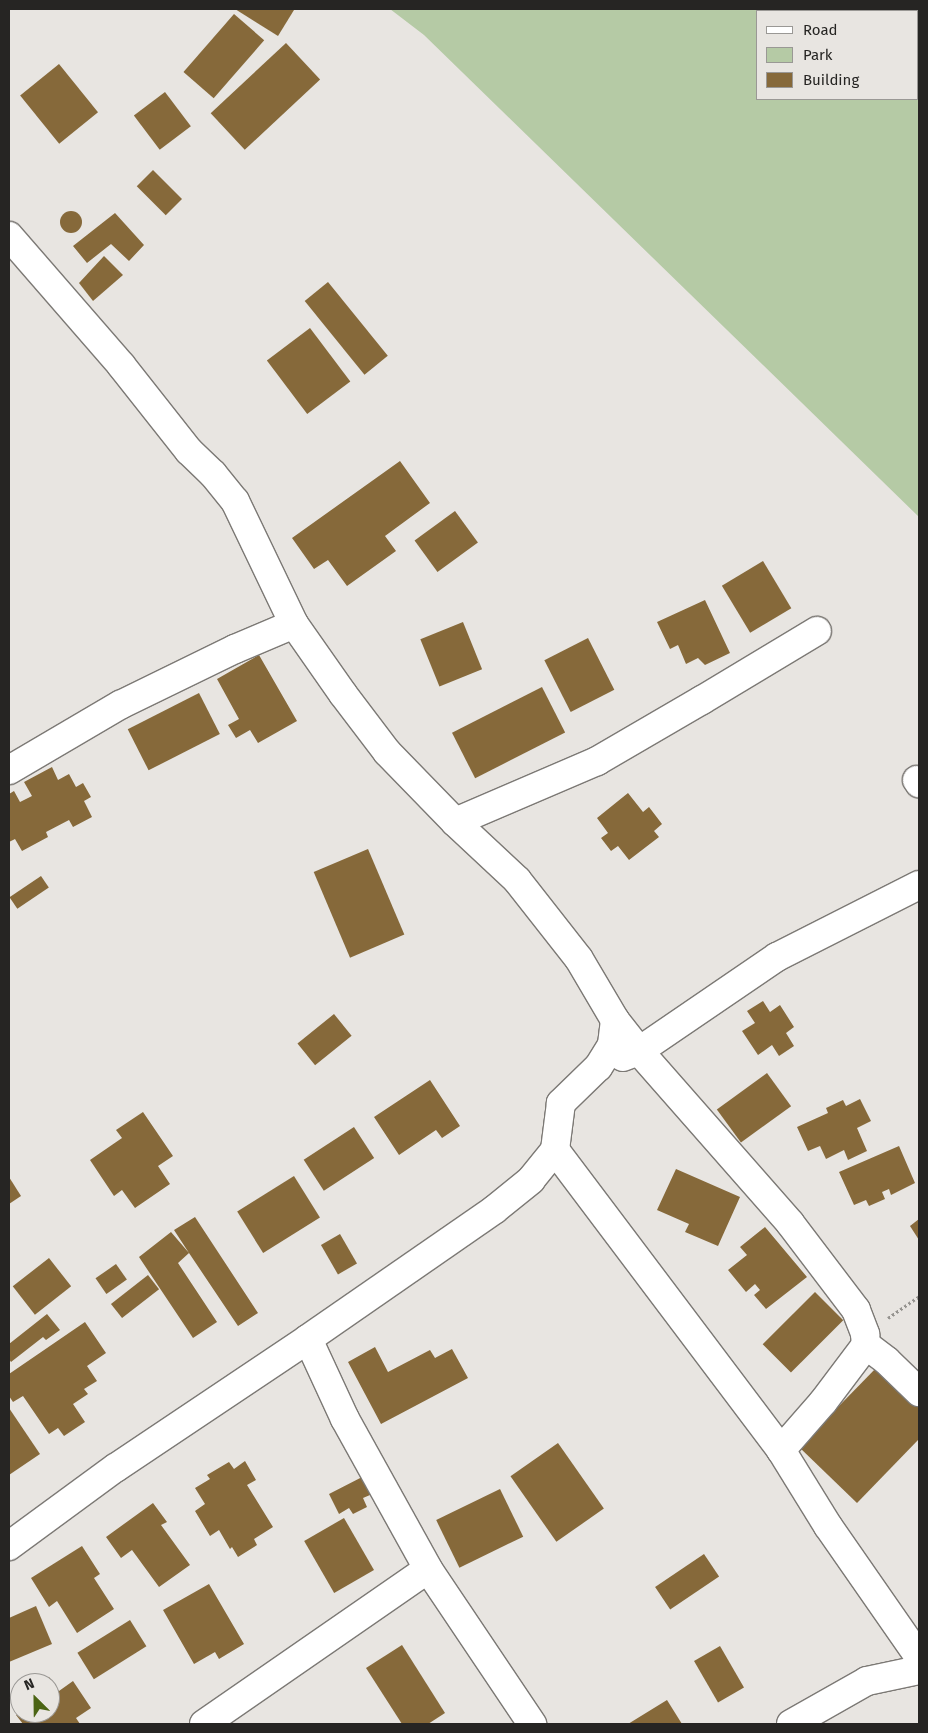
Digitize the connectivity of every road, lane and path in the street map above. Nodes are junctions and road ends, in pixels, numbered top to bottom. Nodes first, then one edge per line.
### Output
1 (9, 236) edge
2 (294, 624) junction
3 (817, 630) dead end
4 (9, 770) edge
5 (455, 822) junction
6 (919, 885) edge
7 (615, 1020) junction
8 (639, 1051) junction
9 (598, 1067) junction
10 (555, 1150) junction
11 (919, 1296) edge
12 (308, 1339) junction
13 (865, 1339) junction
14 (919, 1392) edge
15 (781, 1450) junction
16 (9, 1546) edge
17 (428, 1569) junction
18 (919, 1657) edge
19 (919, 1670) edge
20 (204, 1724) edge
21 (532, 1724) edge
22 (791, 1724) edge

1 - 2 street
2 - 4 street
2 - 5 street
3 - 5 street
5 - 7 street
6 - 8 street
7 - 8 street
7 - 9 street
8 - 9 street
8 - 13 street
9 - 10 street
10 - 12 street
10 - 15 street
11 - 13 path
12 - 16 street
12 - 17 street
13 - 14 street
13 - 15 street
15 - 18 street
17 - 20 street
17 - 21 street
19 - 22 street

